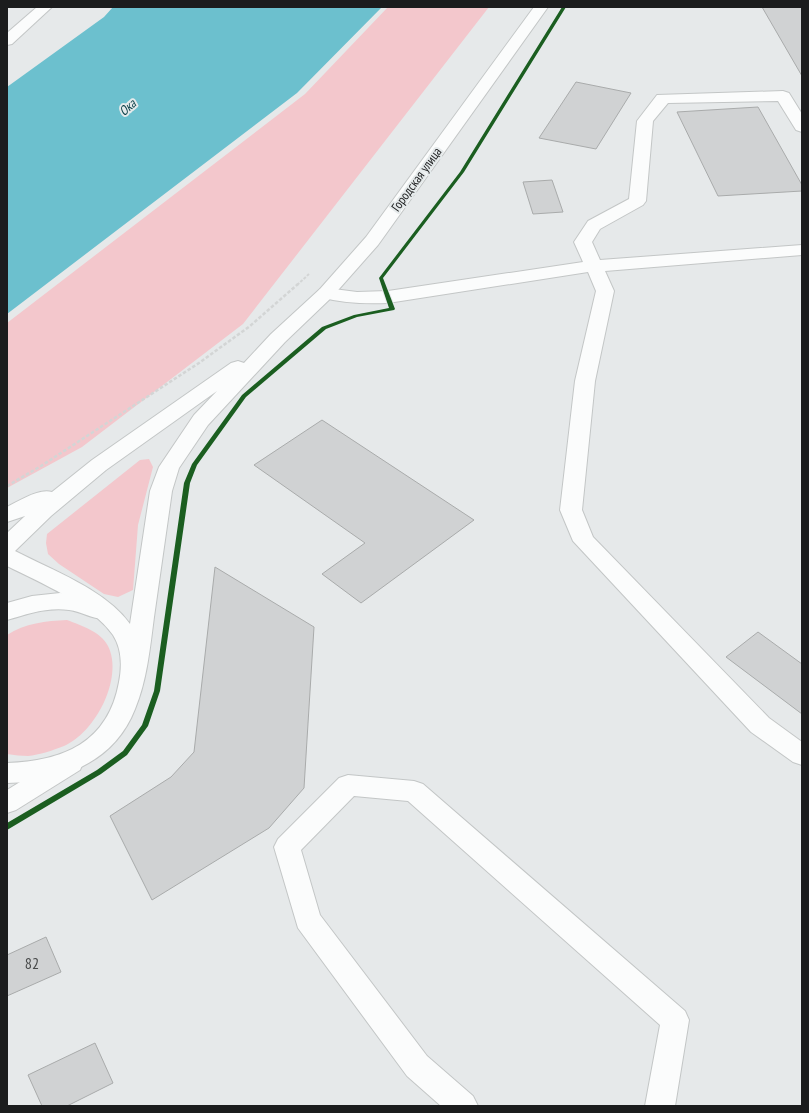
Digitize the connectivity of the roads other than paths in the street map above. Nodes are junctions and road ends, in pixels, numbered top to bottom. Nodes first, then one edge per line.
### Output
1 (45, 7) edge
2 (541, 7) edge
3 (7, 41) edge
4 (802, 126) edge
5 (802, 250) edge
6 (595, 266) junction
7 (326, 293) junction
8 (278, 338) junction
9 (99, 465) junction
10 (7, 515) edge
11 (7, 546) edge
12 (7, 556) edge
13 (7, 612) edge
14 (103, 612) junction
15 (135, 670) junction
16 (802, 755) edge
17 (81, 757) junction
18 (7, 773) edge
19 (7, 803) edge
20 (463, 1106) edge
21 (660, 1106) edge

1 - 3 main road
2 - 7 main road, Городская улица
4 - 6 main road
5 - 6 main road
6 - 7 main road
6 - 16 main road
7 - 8 main road, Городская улица
8 - 9 main road
8 - 15 main road
9 - 10 main road
9 - 11 main road
12 - 14 main road
13 - 14 main road
14 - 15 main road
15 - 17 main road
17 - 18 main road
17 - 19 main road
20 - 21 main road

